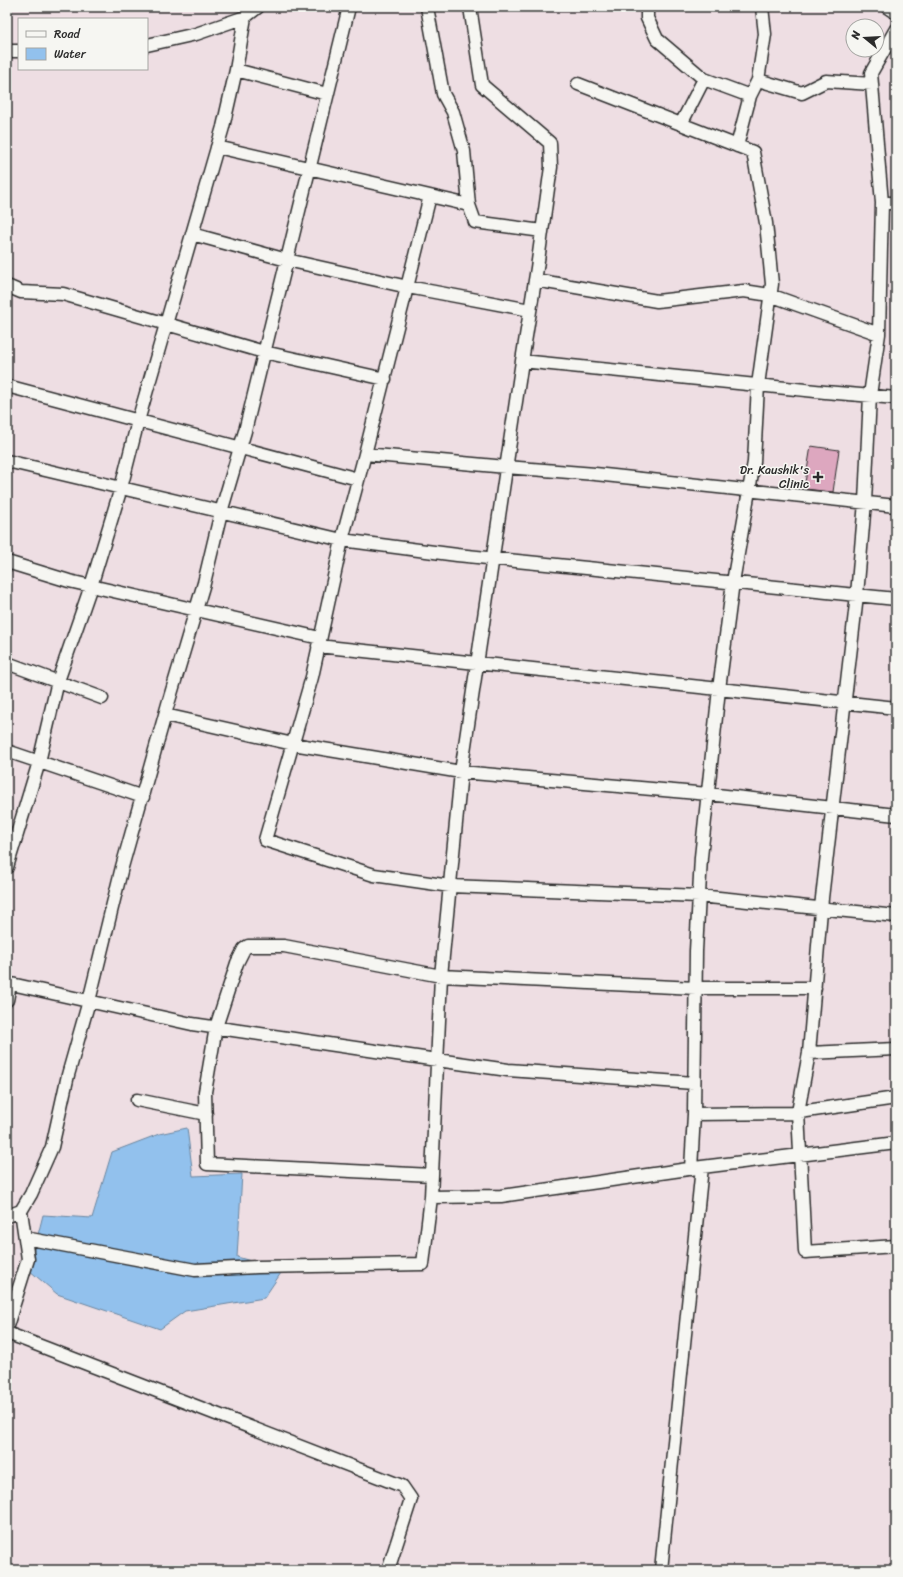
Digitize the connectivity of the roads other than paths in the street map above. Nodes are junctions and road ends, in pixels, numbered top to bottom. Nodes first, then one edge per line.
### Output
1 (258, 7) edge
2 (349, 7) edge
3 (427, 7) edge
4 (470, 7) edge
5 (647, 7) edge
6 (762, 7) edge
7 (887, 7) edge
8 (896, 13) edge
9 (245, 17) junction
10 (896, 29) edge
11 (148, 45) edge
12 (7, 51) edge
13 (18, 51) edge
14 (236, 70) junction
15 (704, 79) junction
16 (758, 80) junction
17 (578, 84) dead end
18 (872, 84) junction
19 (327, 94) junction
20 (750, 96) junction
21 (681, 124) junction
22 (737, 146) junction
23 (217, 148) junction
24 (310, 168) junction
25 (430, 196) junction
26 (882, 203) junction
27 (896, 203) edge
28 (469, 205) junction
29 (542, 231) junction
30 (192, 234) junction
31 (287, 260) junction
32 (535, 280) junction
33 (7, 286) edge
34 (408, 287) junction
35 (770, 295) junction
36 (530, 310) junction
37 (166, 324) junction
38 (879, 334) junction
39 (264, 352) junction
40 (522, 361) junction
41 (385, 379) junction
42 (758, 385) junction
43 (7, 386) edge
44 (870, 395) junction
45 (896, 398) edge
46 (138, 421) junction
47 (240, 448) junction
48 (365, 454) junction
49 (7, 461) edge
50 (506, 467) junction
51 (358, 479) junction
52 (121, 488) junction
53 (749, 490) junction
54 (865, 502) junction
55 (896, 506) edge
56 (221, 512) junction
57 (342, 540) junction
58 (493, 558) junction
59 (7, 562) edge
60 (733, 582) junction
61 (91, 586) junction
62 (857, 595) junction
63 (896, 599) edge
64 (196, 610) junction
65 (319, 642) junction
66 (7, 663) edge
67 (478, 663) junction
68 (58, 681) junction
69 (719, 689) junction
70 (102, 698) dead end
71 (844, 702) junction
72 (896, 708) edge
73 (165, 715) junction
74 (292, 744) junction
75 (7, 751) edge
76 (39, 762) junction
77 (461, 772) junction
78 (708, 794) junction
79 (143, 797) junction
80 (832, 808) junction
81 (896, 815) edge
82 (7, 867) edge
83 (450, 886) junction
84 (699, 896) junction
85 (821, 908) junction
86 (896, 916) edge
87 (441, 976) junction
88 (8, 983) edge
89 (696, 988) junction
90 (814, 988) junction
91 (7, 1000) edge
92 (89, 1001) junction
93 (216, 1028) junction
94 (896, 1049) edge
95 (809, 1053) junction
96 (437, 1060) junction
97 (694, 1083) junction
98 (896, 1098) edge
99 (137, 1100) dead end
100 (798, 1112) junction
101 (206, 1114) junction
102 (694, 1114) junction
103 (896, 1143) edge
104 (800, 1155) junction
105 (696, 1168) junction
106 (432, 1175) junction
107 (431, 1197) junction
108 (21, 1211) junction
109 (7, 1216) edge
110 (25, 1238) junction
111 (896, 1246) edge
112 (7, 1326) edge
113 (7, 1333) edge
114 (388, 1570) edge
115 (661, 1570) edge

1 - 9 street
2 - 19 street
3 - 28 street
4 - 29 street
5 - 15 street
6 - 16 street
7 - 8 street
9 - 11 street
9 - 14 street
10 - 18 street
12 - 13 street
14 - 19 street
14 - 23 street
15 - 20 street
15 - 21 street
16 - 18 street
16 - 20 street
17 - 21 street
18 - 26 street
19 - 24 street
20 - 22 street
21 - 22 street
22 - 35 street
23 - 24 street
23 - 30 street
24 - 25 street
24 - 31 street
25 - 28 street
25 - 34 street
26 - 27 street
26 - 38 street
28 - 29 street
29 - 32 street
30 - 31 street
30 - 37 street
31 - 34 street
31 - 39 street
32 - 35 street
32 - 36 street
33 - 37 street
34 - 36 street
34 - 41 street
35 - 38 street
35 - 42 street
36 - 40 street
37 - 39 street
37 - 46 street
38 - 44 street
39 - 41 street
39 - 47 street
40 - 42 street
40 - 50 street
41 - 48 street
42 - 44 street
42 - 53 street
43 - 46 street
44 - 45 street
44 - 54 street
46 - 47 street
46 - 52 street
47 - 51 street
47 - 56 street
48 - 50 street
48 - 51 street
49 - 52 street
50 - 53 street
50 - 58 street
51 - 57 street
52 - 56 street
52 - 61 street
53 - 54 street
53 - 60 street
54 - 55 street
54 - 62 street
56 - 57 street
56 - 64 street
57 - 58 street
57 - 65 street
58 - 60 street
58 - 67 street
59 - 61 street
60 - 62 street
60 - 69 street
61 - 64 street
61 - 68 street
62 - 63 street
62 - 71 street
64 - 65 street
64 - 73 street
65 - 67 street
65 - 74 street
66 - 68 street
67 - 69 street
67 - 77 street
68 - 70 street
68 - 76 street
69 - 71 street
69 - 78 street
71 - 72 street
71 - 80 street
73 - 74 street
73 - 79 street
74 - 77 street
74 - 83 street
75 - 76 street
76 - 79 street
76 - 82 street
77 - 78 street
77 - 83 street
78 - 80 street
78 - 84 street
79 - 92 street
80 - 81 street
80 - 85 street
83 - 84 street
83 - 87 street
84 - 85 street
84 - 89 street
85 - 86 street
85 - 90 street
87 - 89 street
87 - 93 street
87 - 96 street
88 - 91 street
88 - 92 street
89 - 90 street
89 - 97 street
90 - 95 street
92 - 93 street
92 - 108 street
93 - 96 street
93 - 101 street
94 - 95 street
95 - 100 street
96 - 97 street
96 - 106 street
97 - 102 street
98 - 100 street
99 - 101 street
100 - 102 street
100 - 104 street
101 - 106 street
102 - 105 street
103 - 104 street
104 - 105 street
104 - 111 street
105 - 107 street
105 - 115 street
106 - 107 street
107 - 110 street
108 - 109 street
108 - 110 street
110 - 112 street
113 - 114 street

